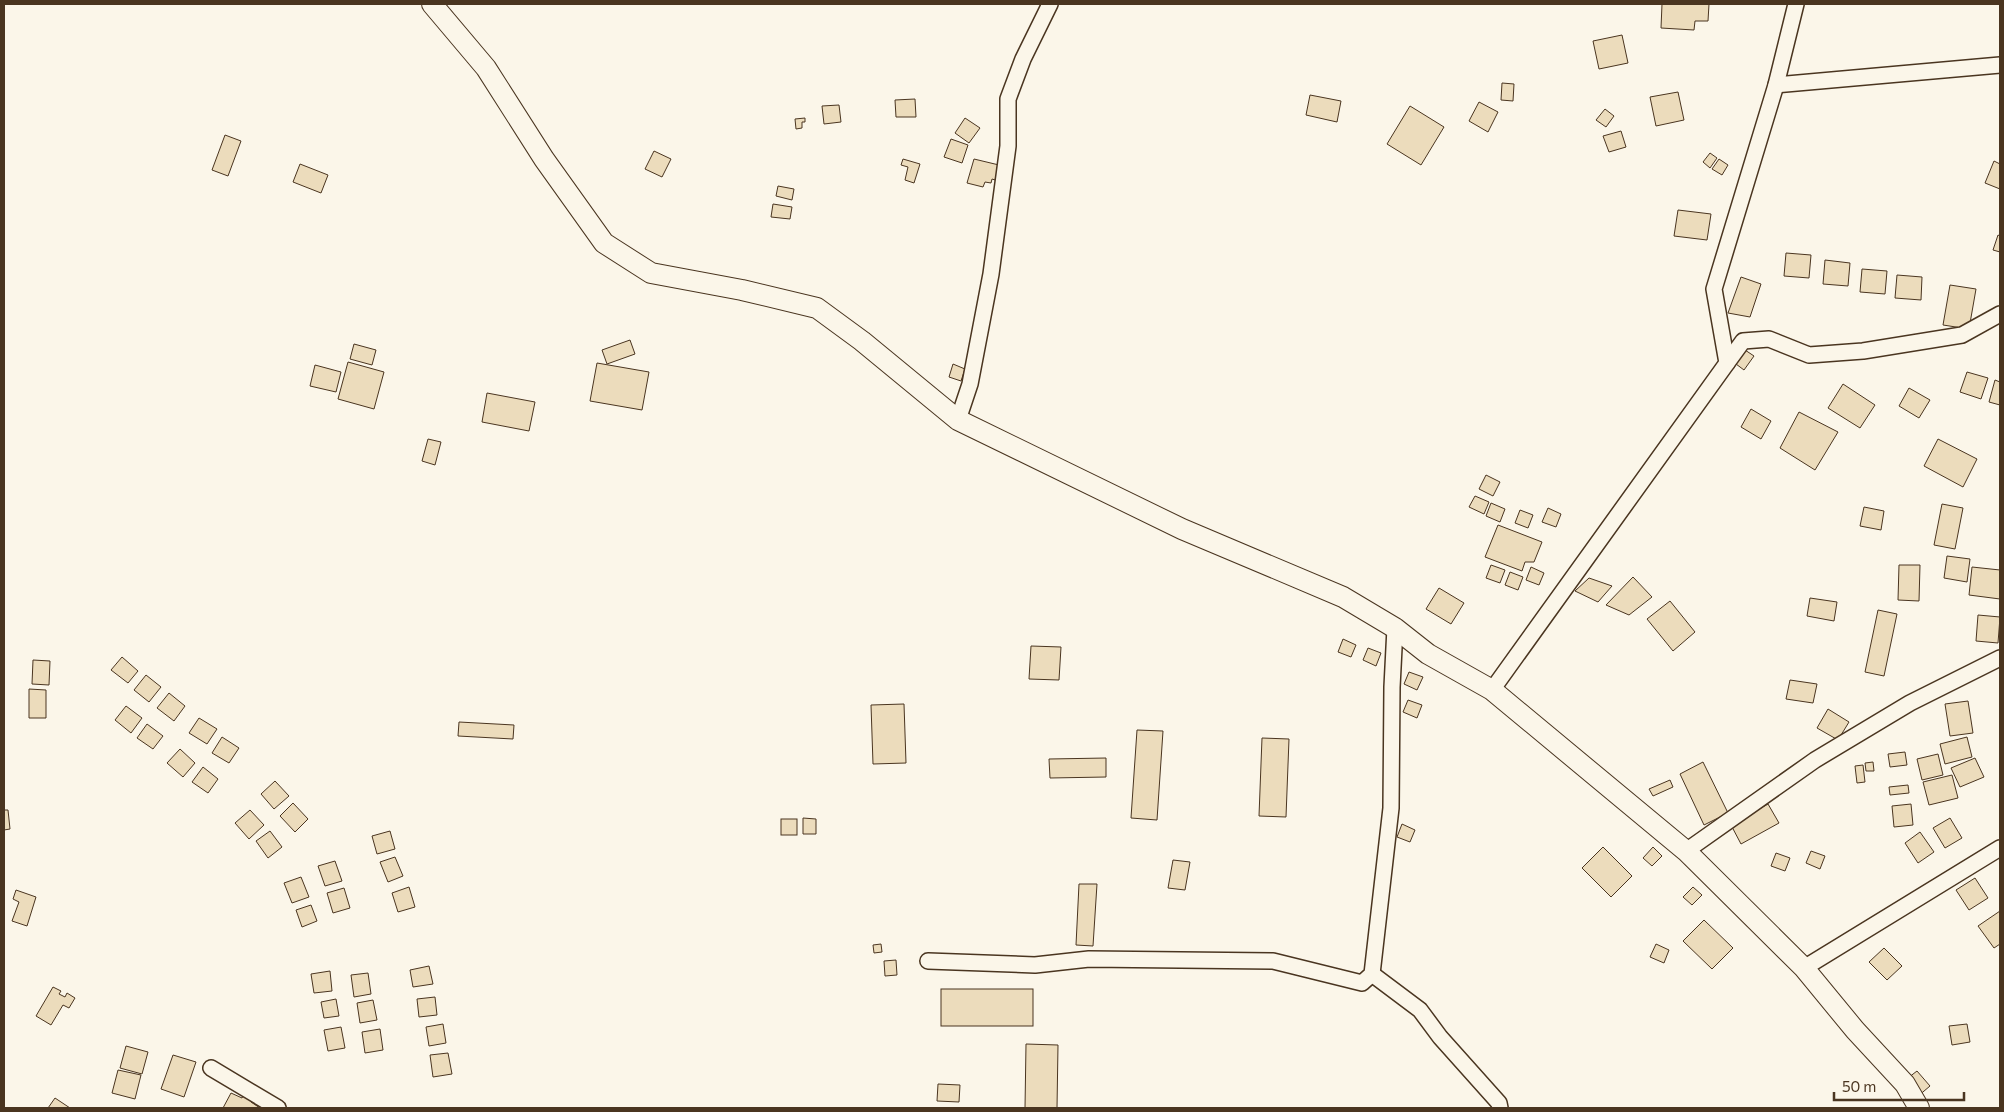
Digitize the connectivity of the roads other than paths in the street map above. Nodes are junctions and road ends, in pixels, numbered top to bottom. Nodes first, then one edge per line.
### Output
1 (432, 4) edge
2 (1050, 4) edge
3 (1796, 4) edge
4 (2000, 66) edge
5 (1776, 84) junction
6 (2000, 314) edge
7 (1727, 363) junction
8 (958, 420) junction
9 (1395, 628) junction
10 (2000, 658) edge
11 (1492, 690) junction
12 (2000, 848) edge
13 (1686, 851) junction
14 (928, 961) dead end
15 (1804, 968) junction
16 (1372, 974) junction
17 (211, 1068) dead end
18 (278, 1108) edge
19 (1500, 1108) edge
20 (1919, 1108) edge

1 - 8 street
2 - 8 street
3 - 5 street
4 - 5 street
5 - 7 street
6 - 7 street
7 - 11 street
8 - 9 street
9 - 11 street
9 - 16 street
10 - 13 street
11 - 13 street
12 - 15 street
13 - 15 street
14 - 16 street
15 - 20 street
16 - 19 street
17 - 18 street

